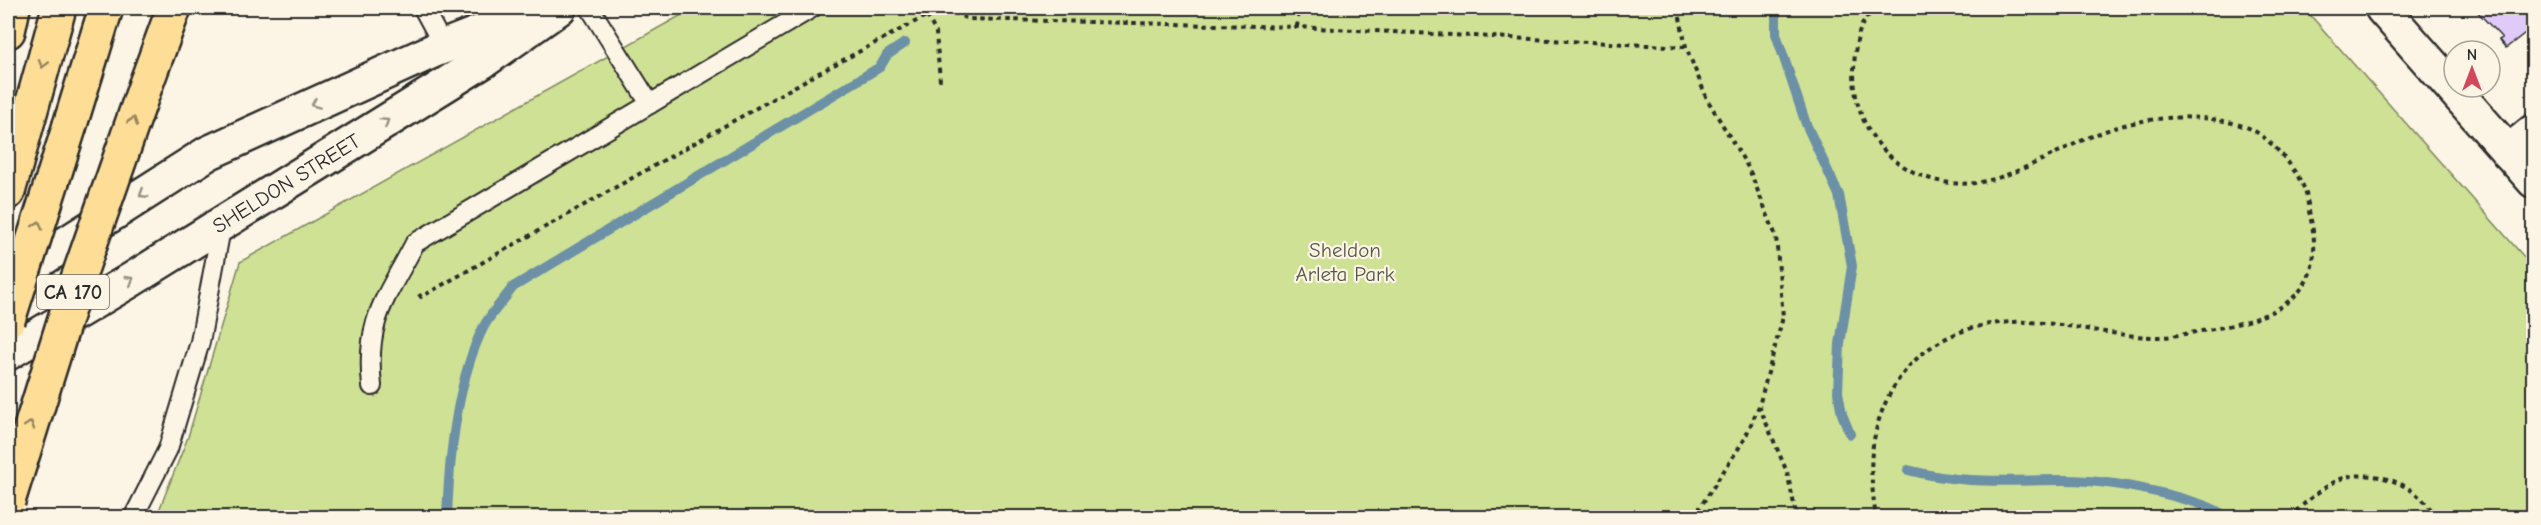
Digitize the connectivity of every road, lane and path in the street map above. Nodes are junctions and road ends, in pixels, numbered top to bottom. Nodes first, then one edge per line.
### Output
1 (14, 8) edge
2 (59, 8) edge
3 (106, 8) edge
4 (174, 8) edge
5 (191, 8) edge
6 (423, 8) edge
7 (543, 8) edge
8 (559, 8) edge
9 (590, 8) edge
10 (812, 8) edge
11 (923, 8) edge
12 (941, 8) edge
13 (946, 8) edge
14 (1299, 8) edge
15 (1678, 8) edge
16 (1875, 8) edge
17 (2382, 8) edge
18 (927, 15) junction
19 (1297, 27) junction
20 (8, 31) edge
21 (161, 43) junction
22 (444, 47) junction
23 (1686, 47) junction
24 (940, 81) dead end
25 (650, 104) junction
26 (2534, 131) edge
27 (2508, 152) junction
28 (11, 177) edge
29 (2534, 181) edge
30 (222, 224) junction
31 (405, 264) junction
32 (8, 280) edge
33 (8, 320) edge
34 (8, 353) edge
35 (372, 386) dead end
36 (1759, 406) junction
37 (8, 501) edge
38 (133, 518) edge
39 (1693, 518) edge
40 (1797, 518) edge
41 (1876, 518) edge
42 (2290, 518) edge
43 (2436, 518) edge

1 - 20 highway
2 -> 28 highway
33 -> 3 highway, bridge
4 - 21 highway
5 - 21 highway
6 - 22 lane
7 - 22 main road
30 -> 8 main road, SHELDON STREET
9 - 25 lane
10 - 25 lane
11 - 18 path
12 - 18 path
13 - 19 path
14 - 19 path
15 - 23 path
16 - 41 path
17 - 27 main road
18 - 24 path
18 - 31 path
19 - 23 path
37 -> 21 highway, CA 170, bridge
22 -> 32 main road
23 - 36 path
25 - 31 lane
26 - 27 main road
27 - 29 main road
34 -> 30 main road, SHELDON STREET
30 - 38 lane
31 - 35 lane
36 - 39 path
36 - 40 path
42 - 43 path

